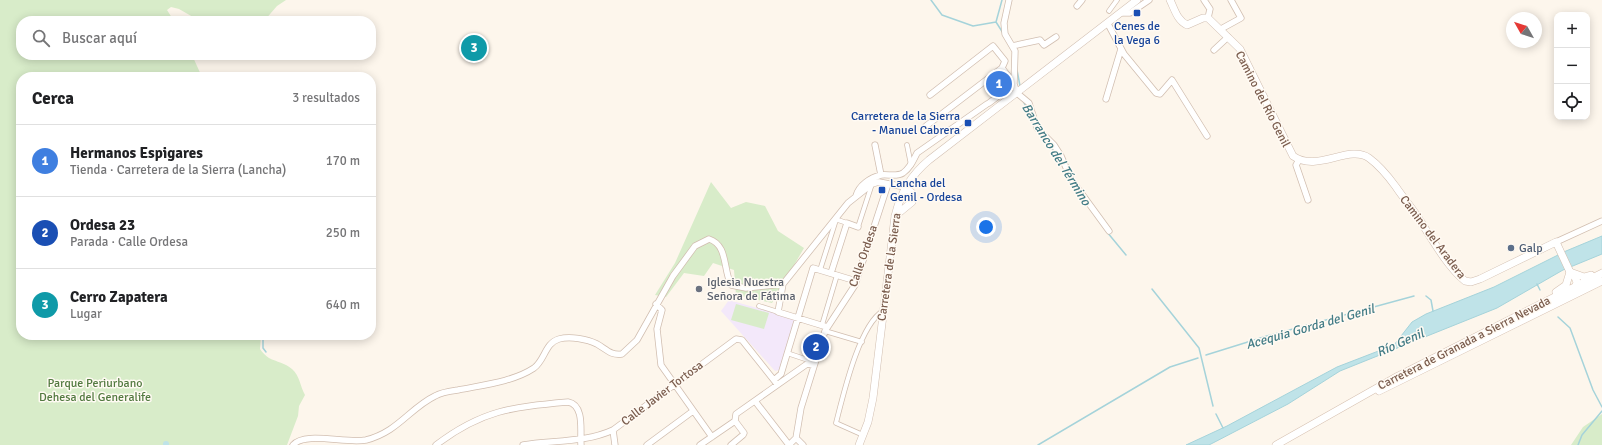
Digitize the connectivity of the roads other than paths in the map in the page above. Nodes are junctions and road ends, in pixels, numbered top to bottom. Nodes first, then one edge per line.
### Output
1 (1009, 0) edge
2 (1082, 0) edge
3 (1117, 0) edge
4 (1149, 0) edge
5 (1170, 0) edge
6 (1204, 0) edge
7 (1231, 0) edge
8 (1135, 1) edge
9 (1077, 6) dead end
10 (1109, 11) dead end
11 (1123, 13) junction
12 (1208, 18) junction
13 (1108, 24) junction
14 (1221, 29) junction
15 (1056, 37) dead end
16 (1228, 37) junction
17 (1012, 46) junction
18 (1121, 49) junction
19 (1214, 50) dead end
20 (1002, 68) junction
21 (1014, 84) junction
22 (1017, 93) junction
23 (930, 95) dead end
24 (1106, 99) dead end
25 (926, 126) dead end
26 (1206, 136) dead end
27 (875, 145) dead end
28 (907, 145) dead end
29 (1362, 154) joint
30 (1299, 160) junction
31 (911, 165) junction
32 (881, 175) junction
33 (872, 184) junction
34 (888, 184) junction
35 (905, 187) junction
36 (856, 196) junction
37 (1308, 200) dead end
38 (895, 216) junction
39 (836, 219) junction
40 (1602, 220) edge
41 (847, 223) junction
42 (858, 227) joint
43 (1108, 232) dead end
44 (1557, 245) junction
45 (820, 270) junction
46 (1602, 270) edge
47 (1602, 273) edge
48 (831, 274) junction
49 (837, 275) junction
50 (1571, 275) junction
51 (1602, 279) edge
52 (856, 281) junction
53 (783, 284) junction
54 (1576, 286) junction
55 (1547, 300) junction
56 (656, 304) junction
57 (759, 306) dead end
58 (883, 311) junction
59 (778, 312) junction
60 (798, 318) junction
61 (1519, 322) junction
62 (825, 327) junction
63 (862, 342) junction
64 (787, 353) junction
65 (814, 364) junction
66 (775, 382) junction
67 (674, 385) junction
68 (755, 400) junction
69 (693, 411) junction
70 (1327, 416) junction
71 (735, 421) junction
72 (613, 430) junction
73 (864, 436) junction
74 (712, 437) junction
75 (581, 438) junction
76 (796, 438) junction
77 (293, 445) edge
78 (436, 445) edge
79 (523, 445) edge
80 (581, 445) edge
81 (615, 445) edge
82 (647, 445) edge
83 (700, 445) edge
84 (731, 445) edge
85 (789, 445) edge
86 (803, 445) edge
87 (859, 445) edge
88 (1276, 445) edge

1 - 17 street
2 - 9 street
3 - 10 street
4 - 11 street
5 - 12 street
6 - 12 street
7 - 14 street
8 - 11 street, Carretera de la Sierra
11 - 13 street, Carretera de la Sierra
12 - 14 street, Camino del Río Genil
13 - 18 street
13 - 22 street, Carretera de la Sierra
14 - 16 street, Camino del Río Genil
15 - 17 street
16 - 19 street, Camino del Río Genil
16 - 30 street, Camino del Río Genil
17 - 21 street
18 - 24 street
18 - 26 street
20 - 21 street
20 - 23 street
20 - 25 street
21 - 22 street
21 - 31 street
22 - 35 street, Carretera de la Sierra
22 - 43 street
27 - 32 street
28 - 31 street
29 - 30 street, Camino del Río Genil
29 - 44 street, Camino del Aradera
30 - 37 street, Camino del Río Genil
31 - 32 street
32 - 36 street
33 - 34 street
33 - 36 street
33 - 42 street
34 - 35 street
34 - 52 street, Calle Ordesa
35 - 38 street, Carretera de la Sierra
35 - 38 street
36 - 39 street
38 - 58 street, Carretera de la Sierra
39 - 41 street
39 - 45 street
39 - 53 street
40 - 44 street, Camino del Aradera
41 - 42 street
41 - 48 street
44 - 50 street
45 - 48 street
45 - 60 street
46 - 50 street
47 - 54 street, Carretera de Granada a Sierra Nevada
48 - 49 street
49 - 52 street
49 - 62 street
50 - 54 street
50 - 55 street
51 - 54 street
51 - 61 street, Carretera de Granada a Sierra Nevada
52 - 62 street, Calle Ordesa
53 - 56 street
53 - 59 street
54 - 55 street, Carretera de Granada a Sierra Nevada
54 - 61 street
55 - 70 street, Carretera de Granada a Sierra Nevada
56 - 67 street
56 - 77 street
57 - 59 street
58 - 63 street
58 - 73 street, Carretera de la Sierra
59 - 60 street
60 - 62 street
60 - 64 street
61 - 70 street, Carretera de Granada a Sierra Nevada
62 - 63 street
62 - 65 street, Calle Ordesa
63 - 73 street
64 - 65 street
64 - 66 street
65 - 66 street
65 - 76 street, Calle Ordesa
66 - 67 street, Calle Javier Tortosa
66 - 68 street
67 - 69 street
67 - 72 street, Calle Javier Tortosa
68 - 71 street
68 - 85 street
69 - 74 street
69 - 82 street
70 - 88 street, Carretera de Granada a Sierra Nevada
71 - 74 street
71 - 84 street
72 - 75 street, Calle Javier Tortosa
72 - 81 street
73 - 87 street, Carretera de la Sierra
74 - 83 street
75 - 78 street
75 - 79 street, Calle Javier Tortosa
75 - 80 street
76 - 85 street
76 - 86 street

